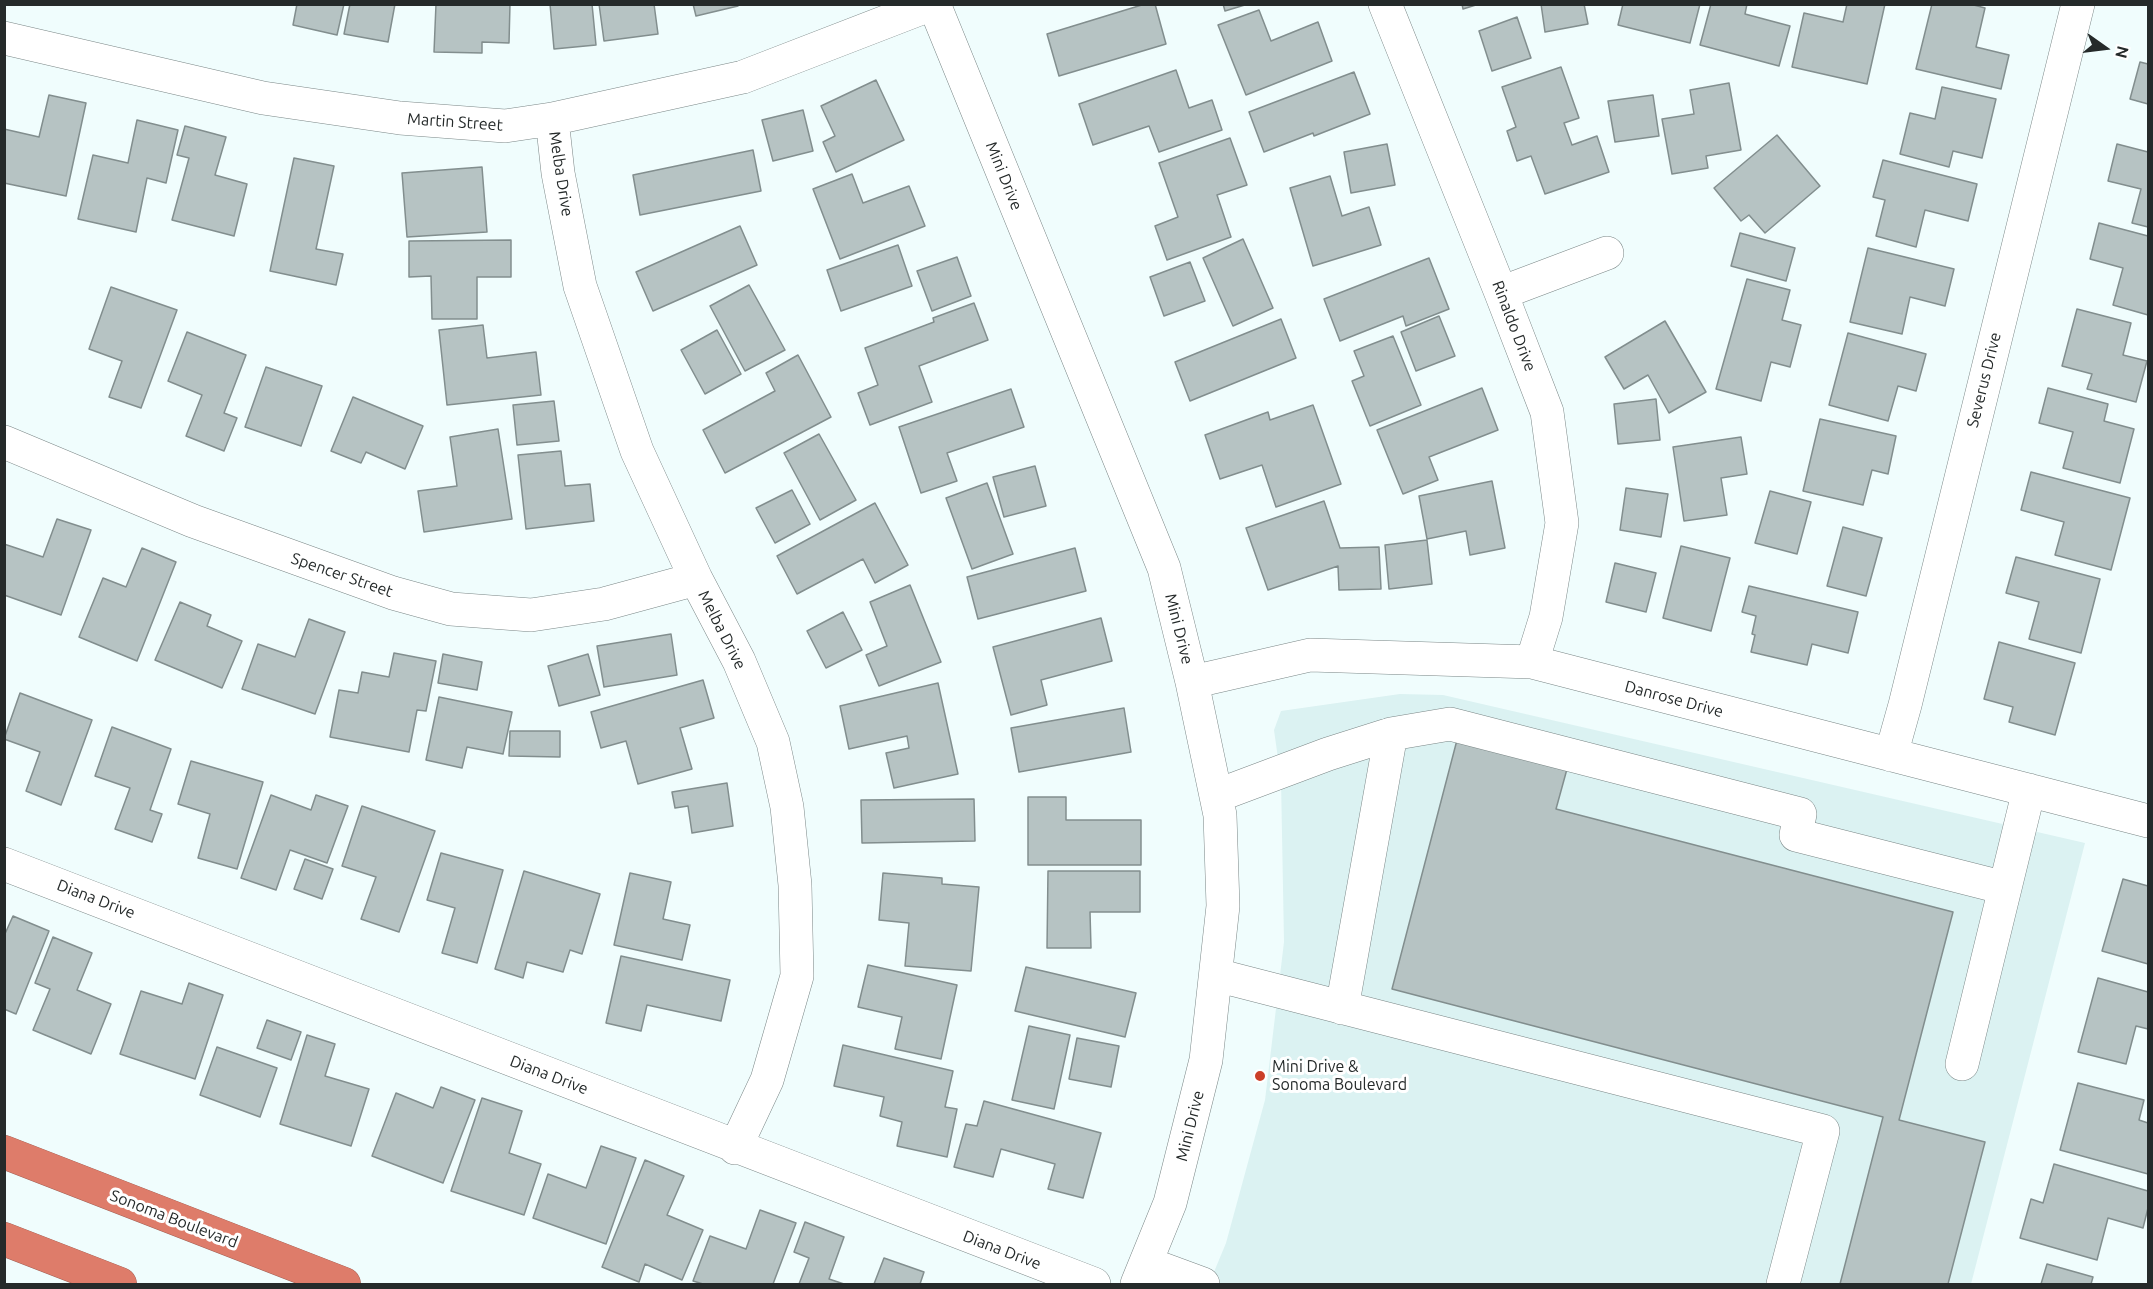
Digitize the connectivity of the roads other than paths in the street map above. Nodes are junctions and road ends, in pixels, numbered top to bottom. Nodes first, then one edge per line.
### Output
1 (933, 4) edge
2 (1385, 4) edge
3 (2078, 4) edge
4 (4, 38) edge
5 (552, 119) junction
6 (1607, 253) dead end
7 (1502, 293) junction
8 (4, 442) edge
9 (696, 579) junction
10 (1533, 662) junction
11 (1192, 682) junction
12 (1391, 734) junction
13 (1891, 755) junction
14 (2029, 790) junction
15 (1216, 796) junction
16 (2148, 821) edge
17 (4, 864) edge
18 (2005, 888) junction
19 (1216, 975) junction
20 (1342, 1008) junction
21 (1962, 1064) dead end
22 (735, 1148) junction
23 (4, 1152) edge
24 (4, 1239) edge
25 (1142, 1274) edge
26 (120, 1284) edge
27 (344, 1284) edge
28 (1094, 1284) edge
29 (1203, 1284) edge
30 (1783, 1284) edge

1 - 5 street, Martin Street
1 - 11 street, Mini Drive
2 - 7 street, Rinaldo Drive
3 - 13 street, Severus Drive
4 - 5 street, Martin Street
5 - 9 street, Melba Drive
6 - 7 street
7 - 10 street, Rinaldo Drive
8 - 9 street, Spencer Street
9 - 22 street, Melba Drive
10 - 11 street, Danrose Drive
10 - 13 street, Danrose Drive
11 - 15 street, Mini Drive
12 - 15 street
12 - 18 street
12 - 20 street
13 - 14 street, Danrose Drive
14 - 16 street, Danrose Drive
14 - 18 street
15 - 19 street, Mini Drive
17 - 22 street, Diana Drive
18 - 21 street
19 - 20 street
19 - 25 street, Mini Drive
20 - 30 street
22 - 28 street, Diana Drive
23 - 27 highway, Sonoma Boulevard
24 - 26 highway
25 - 29 street

